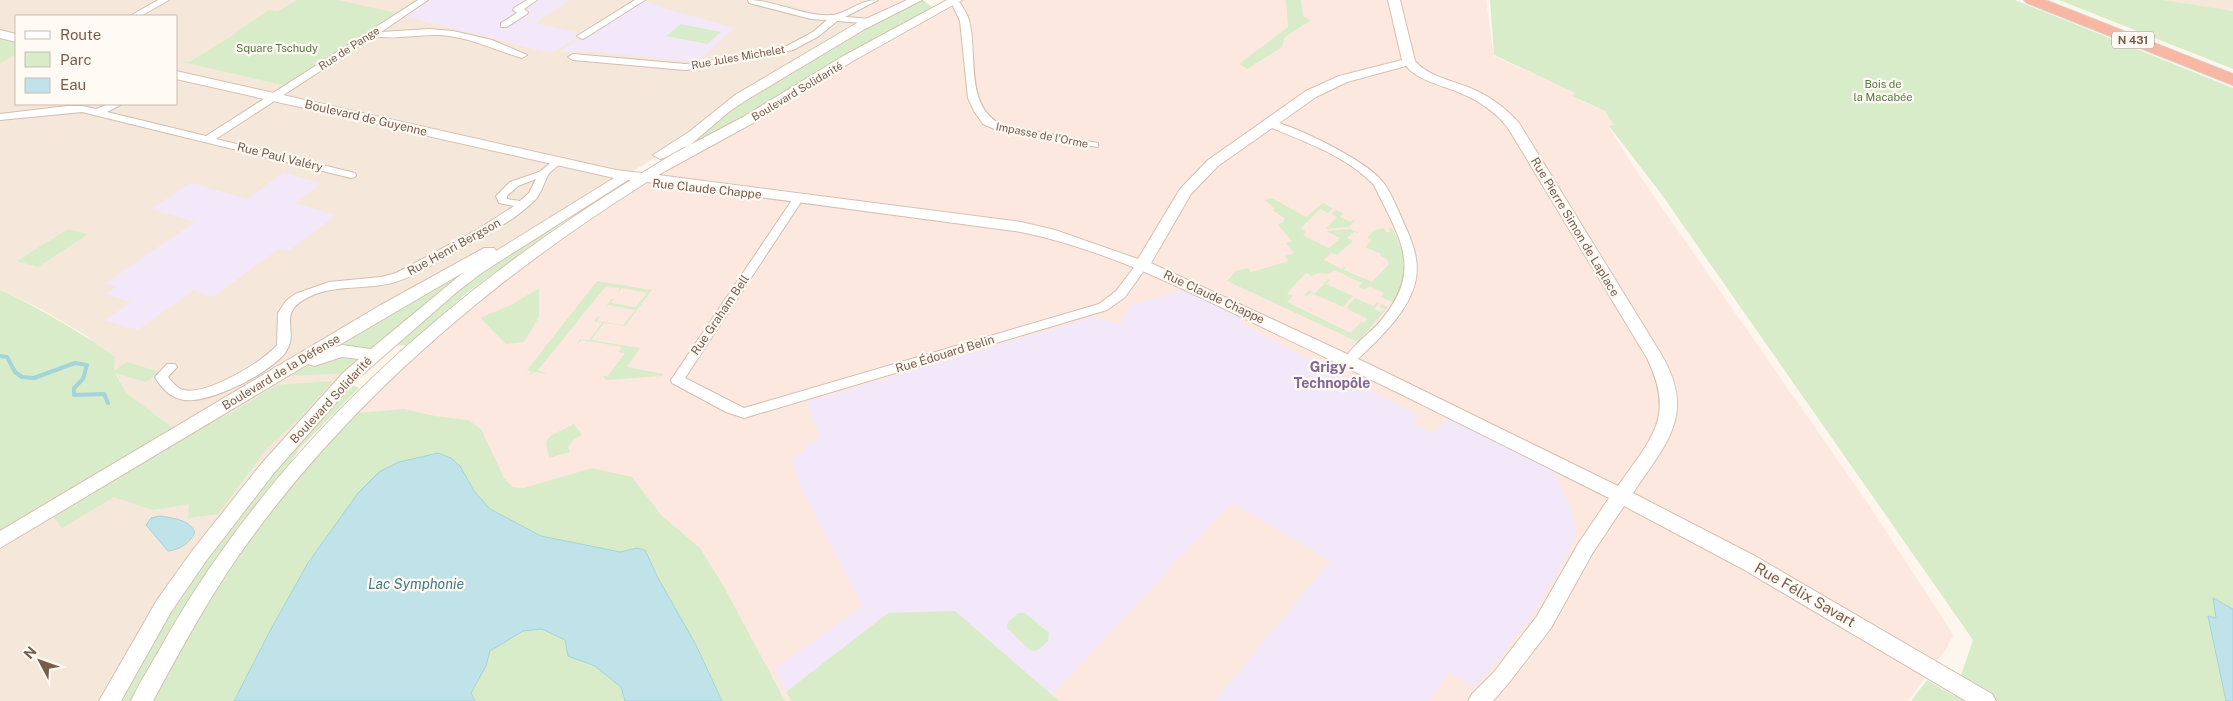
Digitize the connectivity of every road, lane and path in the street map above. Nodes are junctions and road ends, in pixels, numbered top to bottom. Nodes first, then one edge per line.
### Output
1 (165, 0) edge
2 (424, 0) edge
3 (533, 0) edge
4 (640, 0) edge
5 (874, 0) edge
6 (916, 0) edge
7 (1394, 0) edge
8 (2032, 0) edge
9 (2046, 0) edge
10 (752, 1) edge
11 (951, 1) edge
12 (137, 15) edge
13 (834, 19) junction
14 (871, 22) junction
15 (504, 25) dead end
16 (372, 33) junction
17 (0, 34) edge
18 (582, 36) dead end
19 (15, 38) edge
20 (522, 55) dead end
21 (573, 57) dead end
22 (1412, 66) junction
23 (2233, 74) edge
24 (178, 75) edge
25 (2233, 80) edge
26 (274, 97) junction
27 (114, 105) edge
28 (96, 112) junction
29 (0, 117) edge
30 (1269, 122) junction
31 (209, 139) junction
32 (1094, 145) dead end
33 (556, 162) junction
34 (543, 174) junction
35 (351, 175) dead end
36 (633, 178) junction
37 (798, 199) junction
38 (523, 205) junction
39 (567, 212) junction
40 (1142, 265) junction
41 (372, 356) junction
42 (1349, 361) junction
43 (396, 364) junction
44 (171, 366) dead end
45 (731, 409) joint
46 (205, 417) junction
47 (1621, 496) junction
48 (0, 540) edge
49 (110, 701) edge
50 (142, 701) edge
51 (1479, 701) edge
52 (1985, 701) edge

1 - 12 street
2 - 16 street, Rue de Pange
3 - 15 street
4 - 18 street
5 - 13 street, Rue Jules Michelet
6 - 14 street, Boulevard Solidarité
7 - 22 street
8 - 25 highway, N 431
9 - 23 highway, N 431
10 - 13 street
11 - 32 street, Impasse de l'Orme
11 - 36 street, Boulevard Solidarité
13 - 14 street
13 - 21 street, Rue Jules Michelet
14 - 36 street, Boulevard Solidarité
16 - 20 street
16 - 26 street, Rue de Pange
17 - 19 street
22 - 30 street
22 - 47 street, Rue Pierre Simon de Laplace
24 - 26 street, Boulevard de Guyenne
26 - 31 street, Rue de Pange
26 - 33 street, Boulevard de Guyenne
27 - 28 street
28 - 29 street, Rue Paul Valéry
28 - 31 street, Rue Paul Valéry
30 - 40 street
30 - 42 street
31 - 35 street, Rue Paul Valéry
33 - 34 street, Rue Henri Bergson
33 - 36 street, Boulevard de Guyenne
34 - 38 street, Rue Henri Bergson
34 - 38 street, Rue Henri Bergson
36 - 37 street, Rue Claude Chappe
36 - 39 street, Boulevard Solidarité
36 - 43 street, Boulevard Solidarité
37 - 40 street, Rue Claude Chappe
37 - 45 street, Rue Graham Bell
38 - 44 street, Rue Henri Bergson
39 - 41 street, Boulevard Solidarité
39 - 46 street, Boulevard de la Défense
40 - 42 street, Rue Claude Chappe
40 - 45 street, Rue Édouard Belin
41 - 43 street
41 - 46 street
41 - 49 street, Boulevard Solidarité
42 - 47 street, Rue Claude Chappe
43 - 50 street, Boulevard Solidarité
46 - 48 street, Boulevard de la Défense
47 - 51 street, Rue Pierre Simon de Laplace
47 - 52 street, Rue Félix Savart

